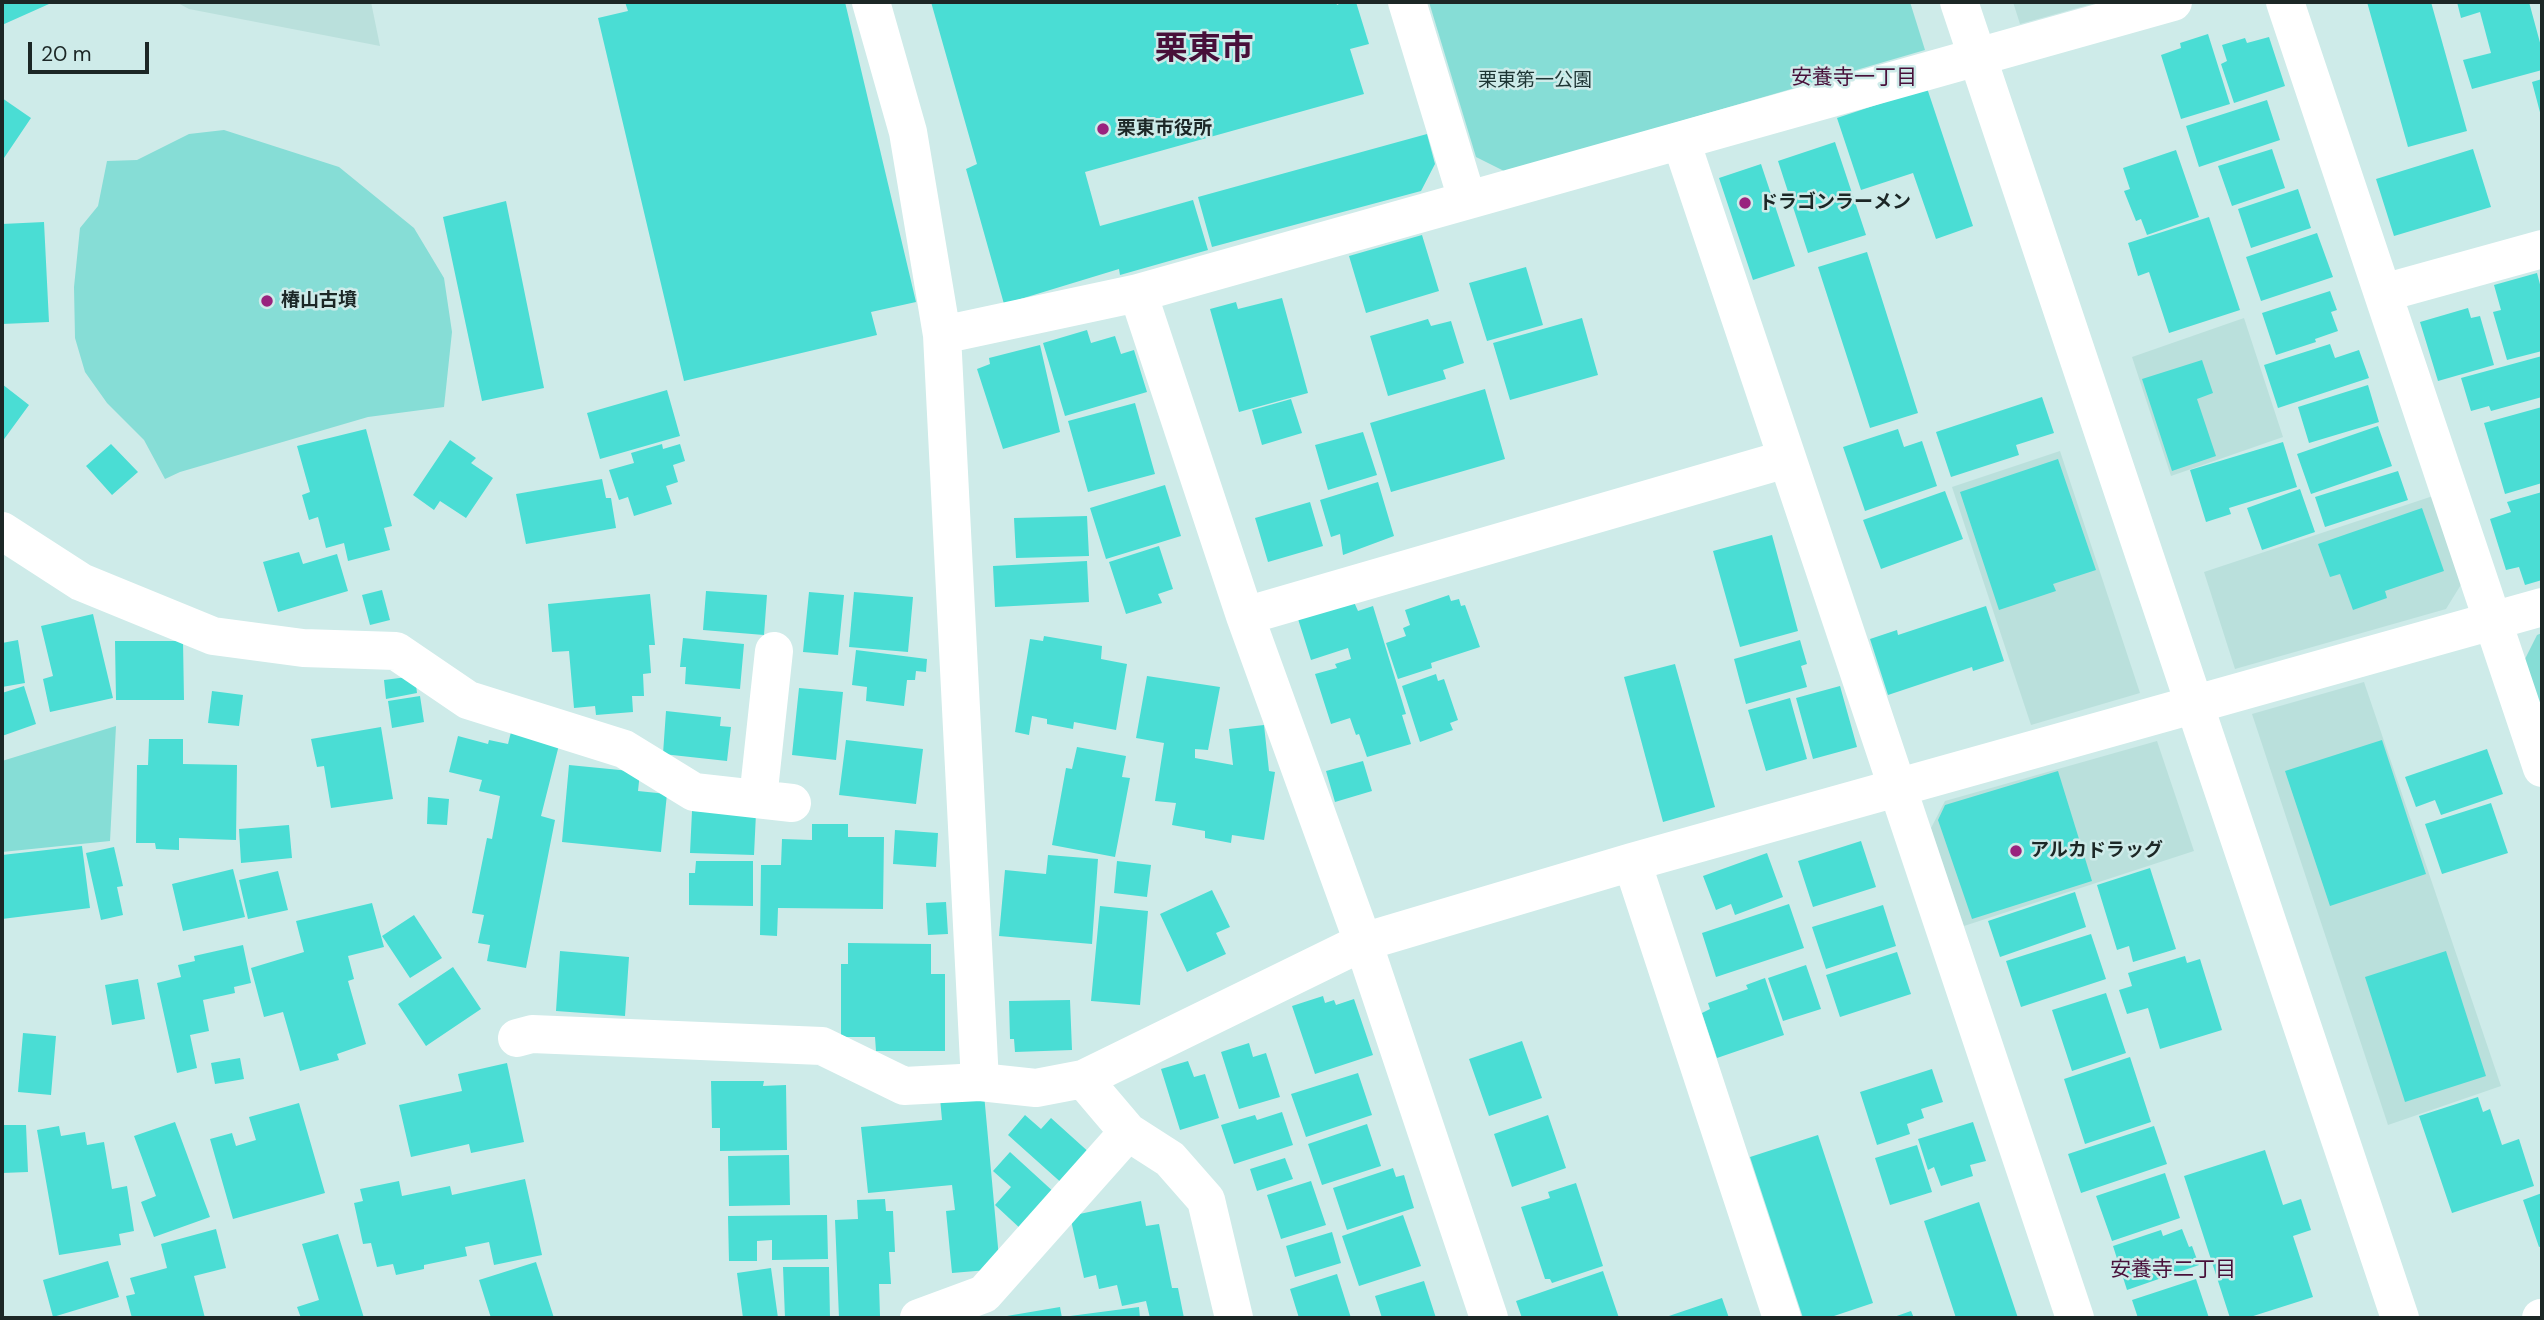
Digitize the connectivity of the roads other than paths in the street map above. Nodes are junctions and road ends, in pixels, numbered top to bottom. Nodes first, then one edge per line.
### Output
1 (871, 2) edge
2 (1407, 2) edge
3 (1959, 2) edge
4 (2174, 2) edge
5 (2285, 2) edge
6 (1976, 56) junction
7 (1681, 141) junction
8 (1467, 199) junction
9 (2542, 249) edge
10 (1138, 293) junction
11 (2383, 293) junction
12 (942, 335) junction
13 (1786, 459) junction
14 (2, 531) edge
15 (2542, 607) edge
16 (1245, 616) junction
17 (2493, 621) junction
18 (774, 651) dead end
19 (2196, 704) junction
20 (2542, 768) edge
21 (1897, 788) junction
22 (1632, 862) junction
23 (1363, 942) junction
24 (517, 1038) dead end
25 (1083, 1079) junction
26 (980, 1082) junction
27 (1128, 1132) junction
28 (919, 1318) edge
29 (1234, 1318) edge
30 (1489, 1318) edge
31 (1782, 1318) edge
32 (2075, 1318) edge
33 (2400, 1318) edge

1 - 12 street
2 - 8 street
3 - 6 street
4 - 6 street
5 - 11 street
6 - 7 street
6 - 19 street
7 - 8 street
7 - 13 street
8 - 10 street
9 - 11 street
10 - 12 street
10 - 16 street
11 - 17 street
12 - 26 street
13 - 16 street
13 - 21 street
14 - 18 street
15 - 17 street
16 - 23 street
17 - 19 street
17 - 20 street
19 - 21 street
19 - 33 street
21 - 22 street
21 - 32 street
22 - 23 street
22 - 31 street
23 - 25 street
23 - 30 street
24 - 26 street
25 - 26 street
25 - 27 street
27 - 28 street
27 - 29 street

